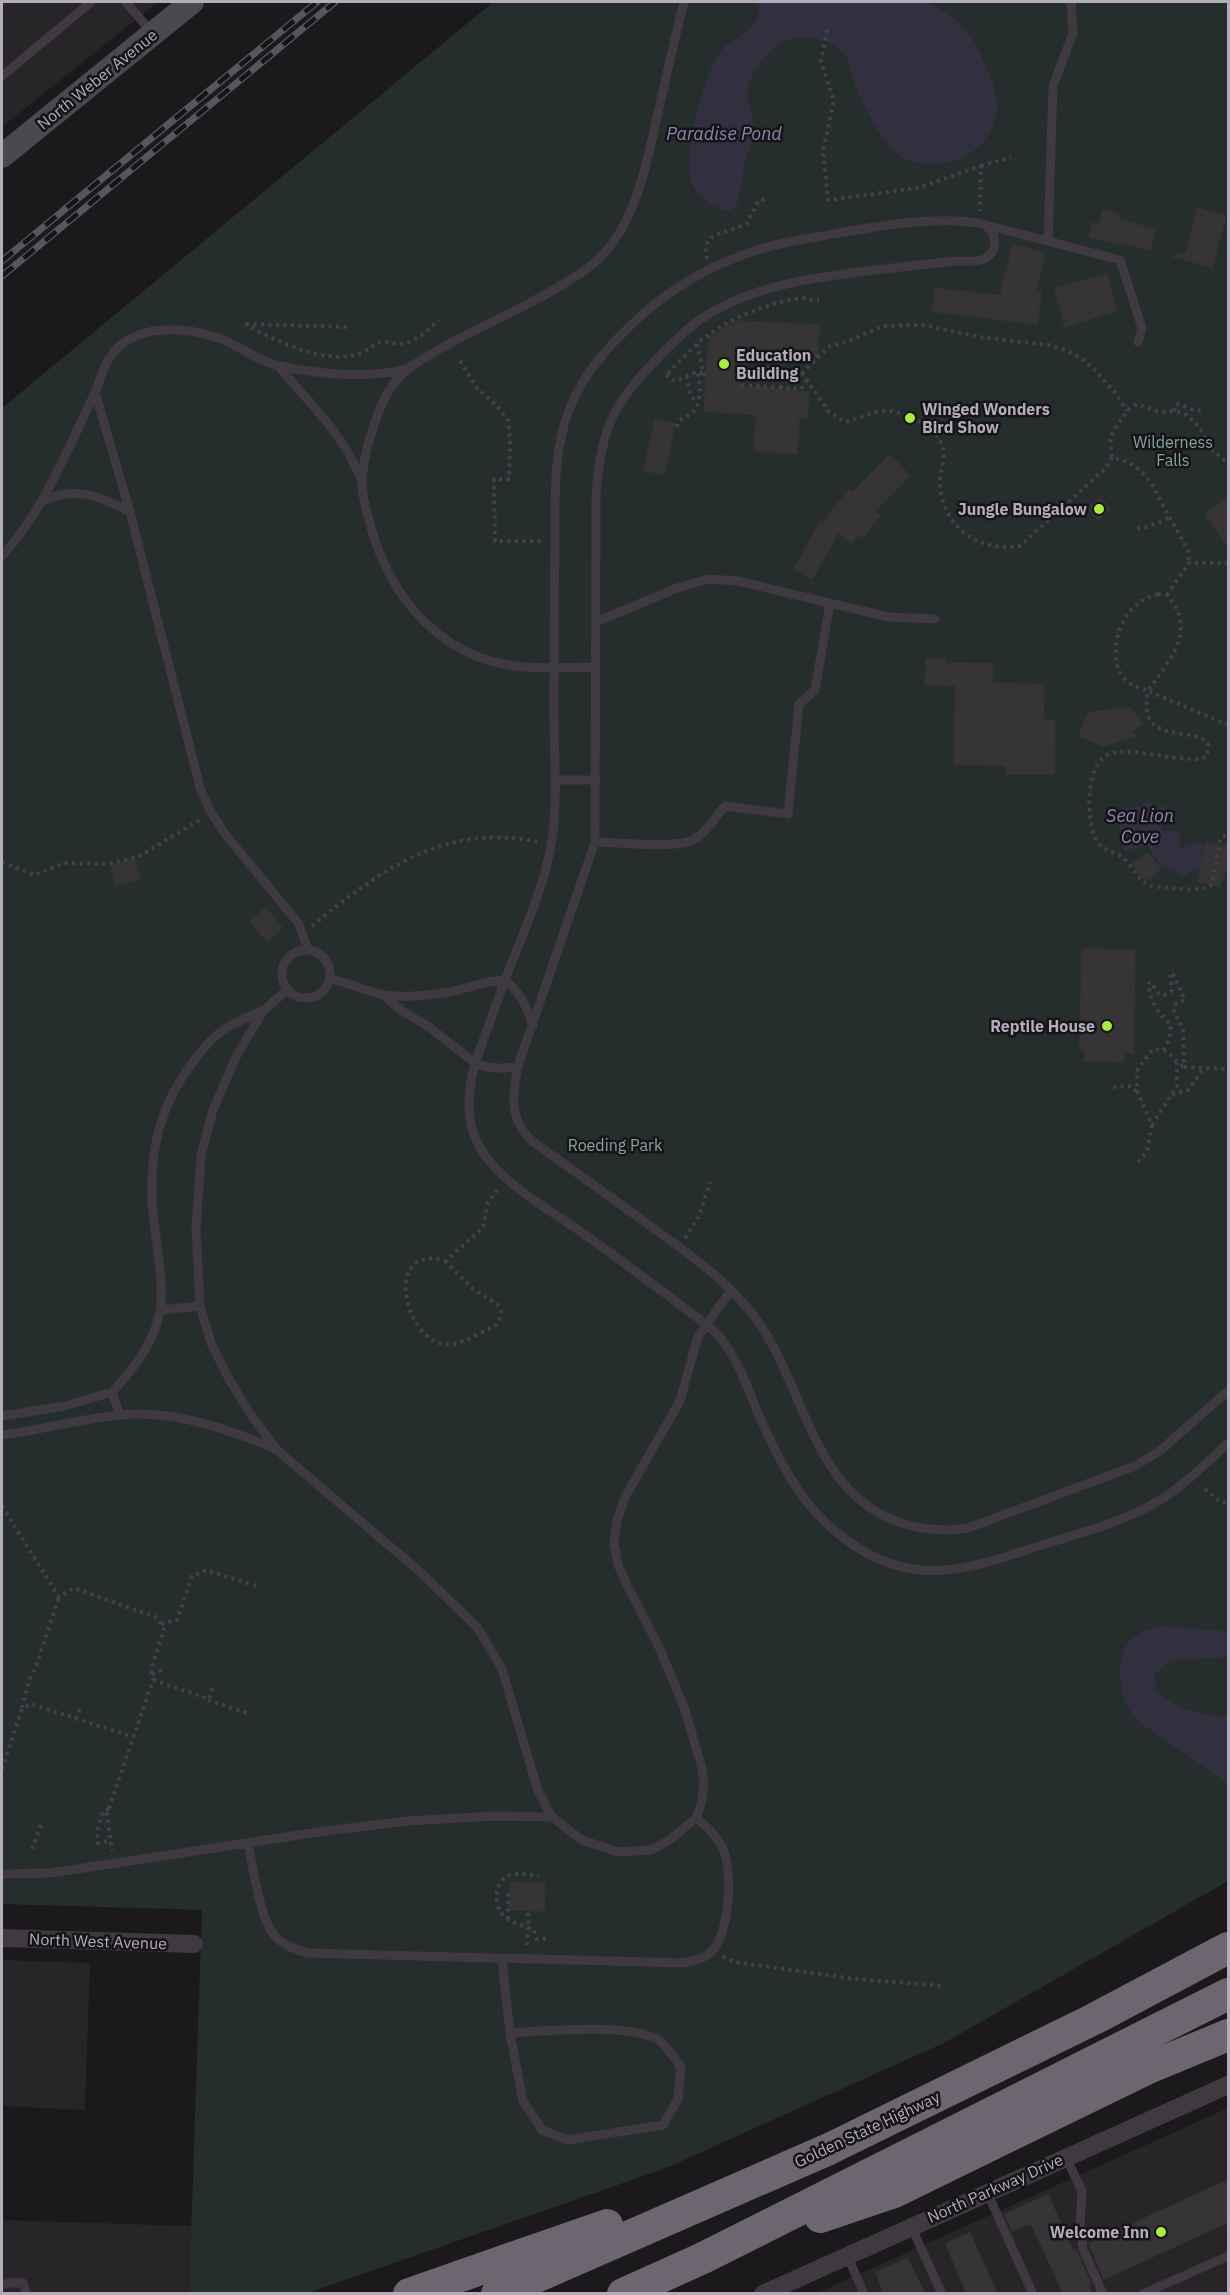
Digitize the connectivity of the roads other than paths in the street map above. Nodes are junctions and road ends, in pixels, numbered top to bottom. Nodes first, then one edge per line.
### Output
1 (91, 2) edge
2 (126, 2) edge
3 (192, 2) edge
4 (684, 2) edge
5 (1071, 2) edge
6 (153, 34) junction
7 (2, 75) edge
8 (2, 156) edge
9 (984, 225) junction
10 (1048, 241) junction
11 (1138, 342) dead end
12 (278, 366) junction
13 (408, 368) junction
14 (95, 392) junction
15 (362, 484) junction
16 (41, 502) junction
17 (130, 512) junction
18 (2, 556) edge
19 (830, 603) junction
20 (935, 619) dead end
21 (596, 622) junction
22 (595, 667) junction
23 (554, 668) junction
24 (555, 780) junction
25 (596, 780) junction
26 (595, 842) junction
27 (308, 950) junction
28 (330, 978) junction
29 (506, 980) junction
30 (288, 989) junction
31 (382, 994) junction
32 (263, 1011) junction
33 (533, 1026) junction
34 (474, 1063) junction
35 (518, 1066) junction
36 (731, 1290) junction
37 (200, 1306) junction
38 (161, 1310) junction
39 (705, 1324) junction
40 (1228, 1391) edge
41 (112, 1392) junction
42 (120, 1415) junction
43 (2, 1416) edge
44 (2, 1435) edge
45 (1228, 1443) edge
46 (277, 1450) junction
47 (552, 1817) junction
48 (696, 1818) junction
49 (248, 1844) junction
50 (2, 1874) edge
51 (2, 1938) edge
52 (194, 1944) dead end
53 (1228, 1948) edge
54 (502, 1960) junction
55 (1228, 1994) edge
56 (510, 2033) junction
57 (1228, 2035) edge
58 (1227, 2090) edge
59 (829, 2149) junction
60 (1066, 2157) junction
61 (987, 2192) junction
62 (911, 2226) junction
63 (847, 2255) junction
64 (1228, 2256) edge
65 (703, 2258) junction
66 (2, 2285) edge
67 (27, 2294) edge
68 (409, 2294) edge
69 (497, 2294) edge
70 (623, 2294) edge
71 (763, 2294) edge
72 (864, 2294) edge
73 (942, 2294) edge
74 (1033, 2294) edge
75 (1103, 2294) edge
76 (1143, 2294) edge

1 - 7 lane
2 - 6 lane
3 - 6 street, North Weber Avenue
4 - 13 lane
5 - 10 lane
6 - 8 street, North Weber Avenue
9 - 10 lane
9 - 21 lane
9 - 23 lane
10 - 11 lane
12 - 13 lane
12 - 14 lane
12 - 15 lane
13 - 15 lane
14 - 16 lane
14 - 17 lane
15 - 23 lane
16 - 17 lane
16 - 18 lane
17 - 27 lane
19 - 20 lane
19 - 21 lane
19 - 26 lane
21 - 22 lane
22 - 23 lane
22 - 25 lane
23 - 24 lane
24 - 25 lane
24 - 29 lane
25 - 26 lane
26 - 33 lane
27 - 28 lane
27 - 30 lane
28 - 30 lane
28 - 31 lane
29 - 31 lane
29 - 33 lane
29 - 34 lane
30 - 32 lane
31 - 34 lane
32 - 37 lane
32 - 38 lane
33 - 35 lane
34 - 35 lane
34 - 39 lane
35 - 36 lane
36 - 39 lane
36 - 40 lane
37 - 38 lane
37 - 46 lane
38 - 41 lane
39 - 45 lane
39 - 48 lane
41 - 42 lane
41 - 43 lane
42 - 44 lane
42 - 46 lane
46 - 47 lane
47 - 48 lane
47 - 49 lane
48 - 54 lane
49 - 50 lane
49 - 54 lane
51 - 52 street, North West Avenue
53 - 59 highway, Golden State Highway
54 - 56 lane
55 - 65 highway
56 - 56 lane
57 - 65 highway
58 - 60 street, North Parkway Drive
59 - 68 highway
59 - 69 highway, Golden State Highway
60 - 61 street, North Parkway Drive
60 - 75 lane
61 - 62 street, North Parkway Drive
61 - 74 lane
62 - 63 street, North Parkway Drive
62 - 73 lane
63 - 71 street, North Parkway Drive
63 - 72 lane
64 - 76 lane
65 - 70 highway
66 - 67 lane

